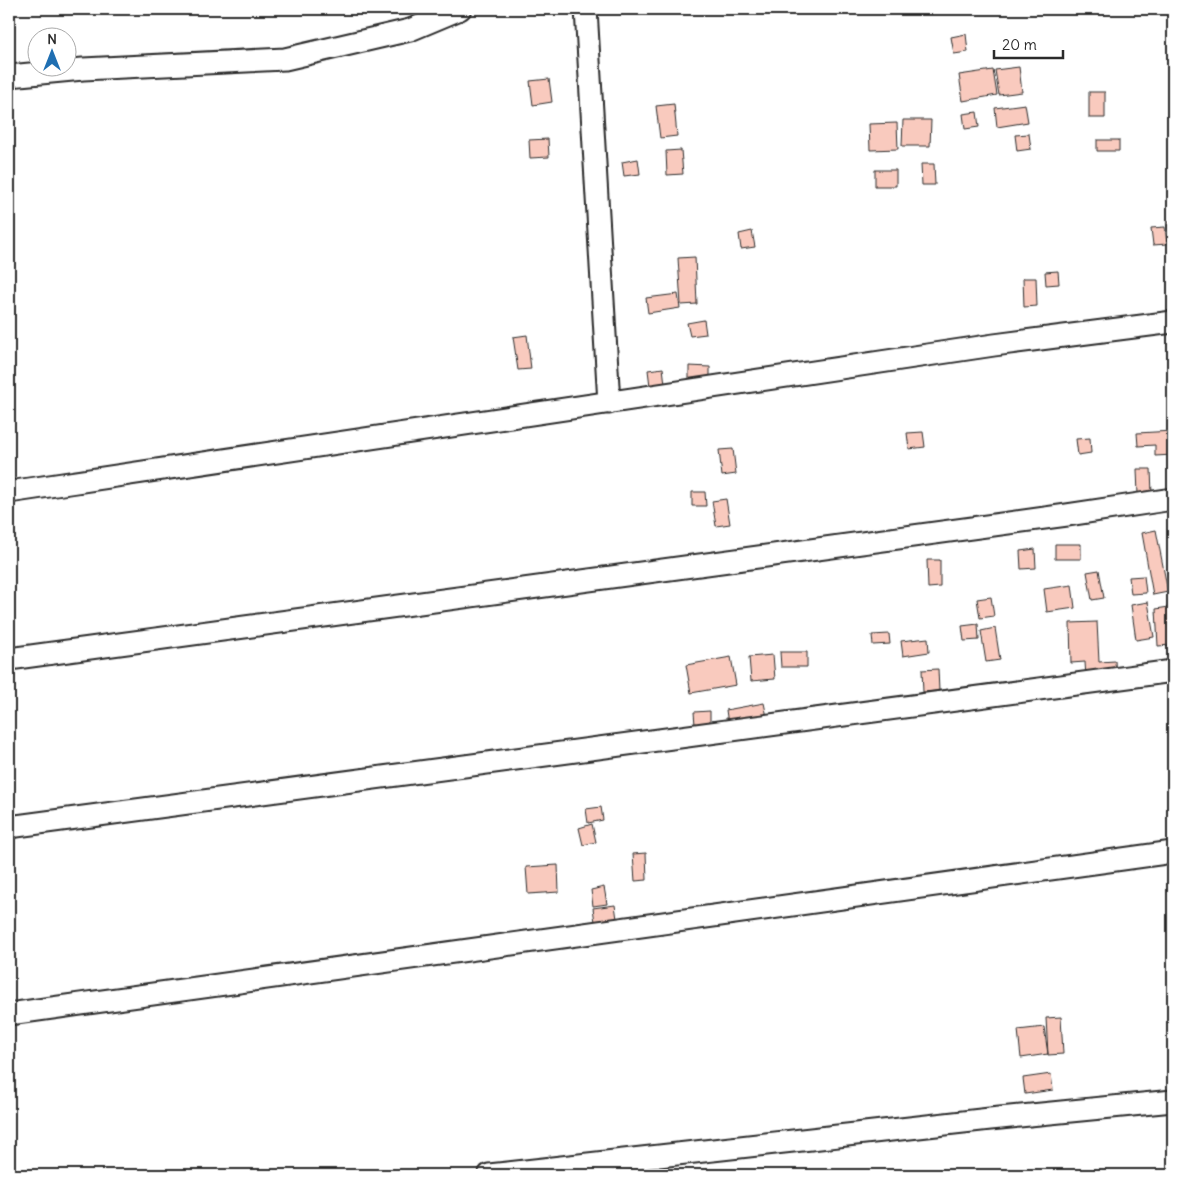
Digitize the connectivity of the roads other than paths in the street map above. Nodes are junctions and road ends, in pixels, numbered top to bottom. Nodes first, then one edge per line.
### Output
1 (460, 9) edge
2 (586, 9) edge
3 (9, 76) edge
4 (1173, 322) edge
5 (609, 403) junction
6 (9, 492) edge
7 (1173, 499) edge
8 (9, 659) edge
9 (1173, 671) edge
10 (9, 828) edge
11 (1173, 852) edge
12 (9, 1014) edge
13 (1173, 1101) edge
14 (489, 1175) edge

1 - 3 street
2 - 5 street
4 - 5 street
5 - 6 street
7 - 8 street
9 - 10 street
11 - 12 street
13 - 14 street

